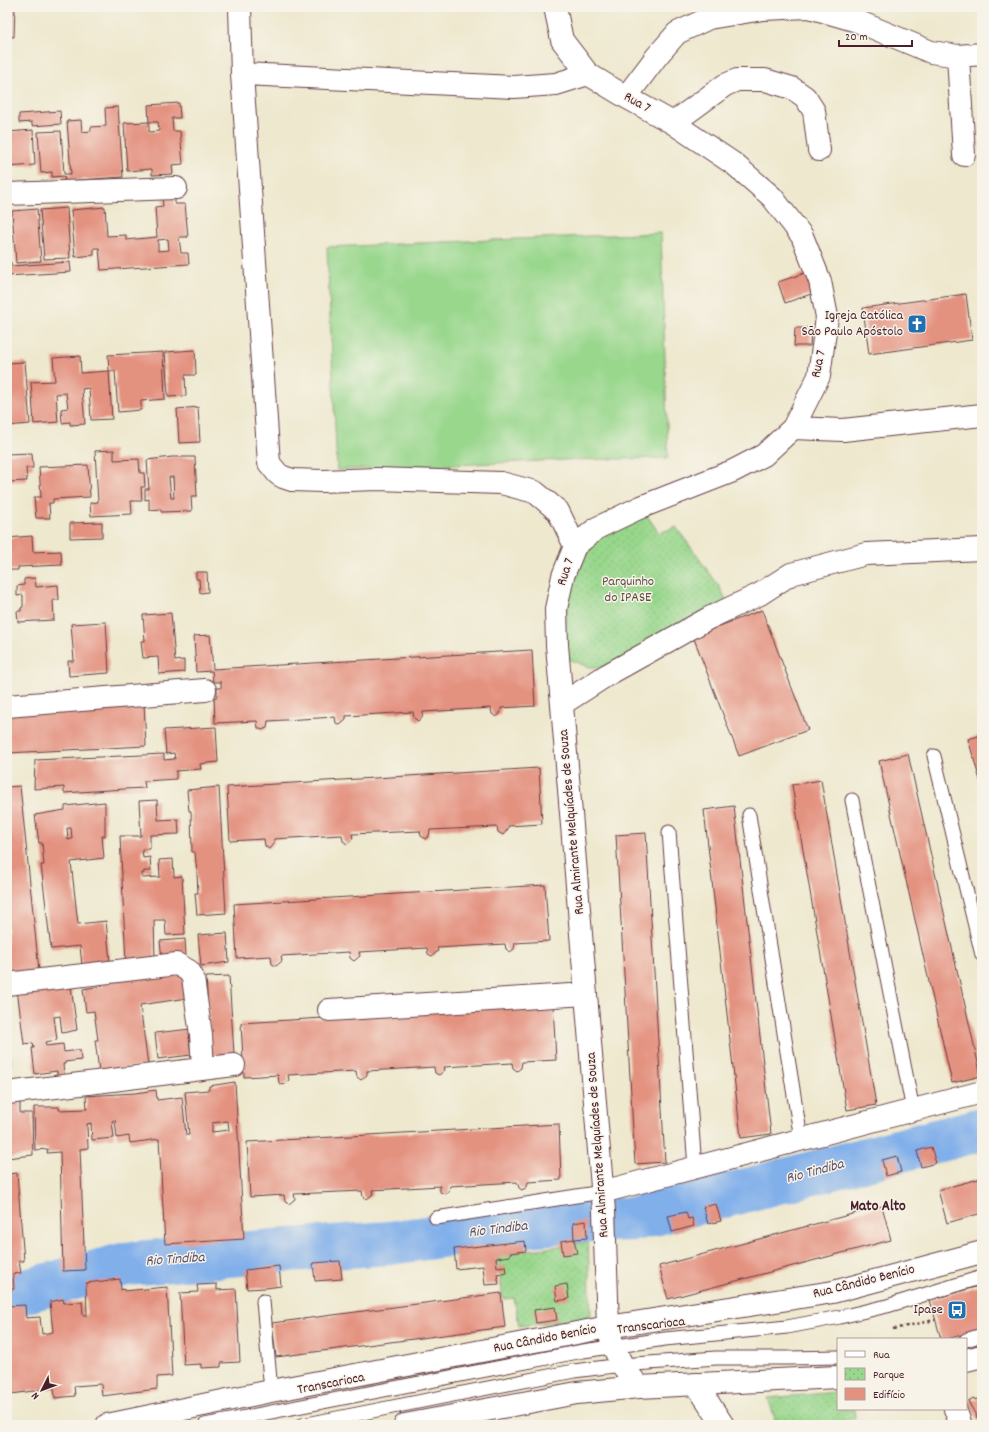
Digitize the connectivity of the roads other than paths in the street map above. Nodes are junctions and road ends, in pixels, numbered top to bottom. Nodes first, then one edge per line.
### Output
1 (240, 7) edge
2 (555, 7) edge
3 (809, 7) edge
4 (982, 54) edge
5 (958, 56) junction
6 (242, 74) junction
7 (588, 74) junction
8 (626, 97) junction
9 (673, 123) junction
10 (819, 150) dead end
11 (964, 155) dead end
12 (176, 188) dead end
13 (7, 194) edge
14 (982, 415) edge
15 (793, 428) junction
16 (575, 546) junction
17 (982, 549) edge
18 (205, 690) dead end
19 (562, 704) junction
20 (7, 706) edge
21 (934, 756) dead end
22 (852, 800) dead end
23 (749, 815) dead end
24 (669, 832) dead end
25 (982, 955) edge
26 (7, 984) edge
27 (586, 994) junction
28 (329, 1010) dead end
29 (234, 1065) dead end
30 (203, 1068) junction
31 (7, 1092) edge
32 (982, 1092) edge
33 (913, 1110) junction
34 (801, 1139) junction
35 (695, 1167) junction
36 (603, 1202) junction
37 (436, 1218) dead end
38 (982, 1252) edge
39 (982, 1277) edge
40 (263, 1301) dead end
41 (982, 1335) edge
42 (967, 1340) edge
43 (614, 1346) junction
44 (982, 1356) edge
45 (837, 1357) edge
46 (967, 1360) edge
47 (837, 1377) edge
48 (696, 1384) junction
49 (639, 1387) junction
50 (271, 1391) junction
51 (955, 1410) edge
52 (412, 1424) edge
53 (107, 1425) edge
54 (205, 1425) edge
55 (302, 1425) edge
56 (723, 1425) edge
57 (961, 1425) edge

1 - 6 street
2 - 7 street, Rua 7
3 - 5 street
3 - 8 street
4 - 5 street
5 - 11 street
6 - 7 street
6 - 16 street
7 - 8 street, Rua 7
8 - 9 street, Rua 7
9 - 10 street
9 - 15 street, Rua 7
12 - 13 street
14 - 15 street
15 - 16 street, Rua 7
16 - 19 street, Rua 7
17 - 19 street
18 - 20 street
19 - 27 street, Rua Almirante Melquíades de Souza
21 - 25 lane
22 - 33 lane
23 - 34 lane
24 - 35 lane
26 - 30 street
27 - 28 street
27 - 36 street, Rua Almirante Melquíades de Souza
29 - 30 street
30 - 31 street
32 - 33 street
33 - 34 street
34 - 35 street
35 - 36 street
36 - 37 lane
36 - 43 street, Rua Almirante Melquíades de Souza
38 - 43 street, Rua Cândido Benício
39 - 43 lane, Transcarioca
40 - 50 lane
41 - 42 lane
43 - 45 lane, Transcarioca
43 - 49 street
43 - 50 street, Rua Cândido Benício
43 - 54 lane, Transcarioca
43 - 55 lane, Transcarioca
44 - 46 street
47 - 48 street
48 - 49 street
48 - 56 street
49 - 52 street
50 - 53 street, Rua Cândido Benício
51 - 57 street

